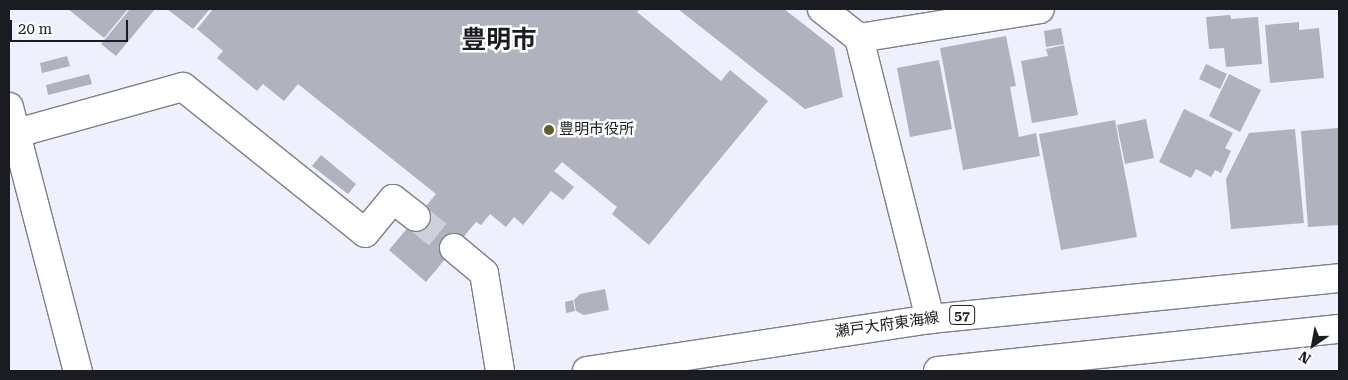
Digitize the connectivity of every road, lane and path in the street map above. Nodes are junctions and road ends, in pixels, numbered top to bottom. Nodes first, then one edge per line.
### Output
1 (822, 9) edge
2 (1040, 9) edge
3 (860, 38) junction
4 (9, 107) edge
5 (16, 132) junction
6 (416, 217) tunnel mouth
7 (454, 248) tunnel mouth
8 (1339, 278) edge
9 (930, 318) junction
10 (1339, 329) edge
11 (951, 370) edge
12 (78, 371) edge
13 (500, 371) edge
14 (586, 371) edge

1 - 3 main road
2 - 3 main road
3 - 9 main road
4 - 5 main road
5 - 6 main road
5 - 12 main road
7 - 13 main road
8 - 9 main road, 瀬戸大府東海線 / 57
9 - 14 main road, 瀬戸大府東海線 / 57
10 - 11 main road

